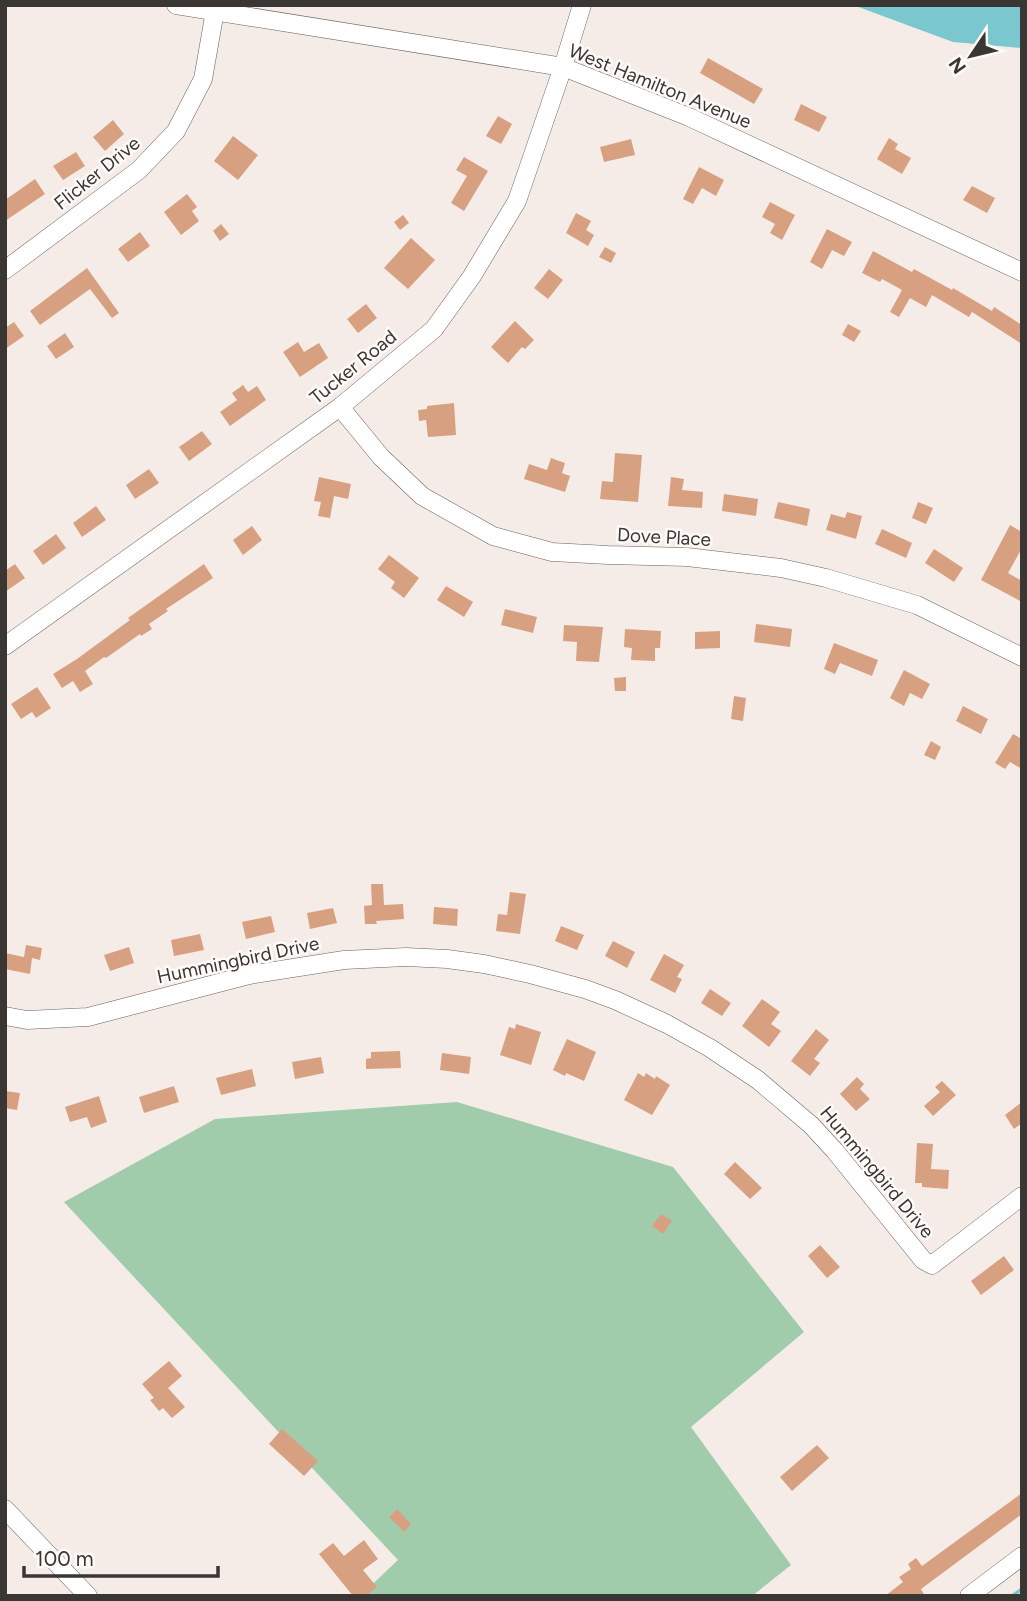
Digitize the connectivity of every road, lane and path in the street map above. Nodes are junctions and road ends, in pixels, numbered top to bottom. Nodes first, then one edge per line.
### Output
1 (176, 5) edge
2 (582, 5) edge
3 (215, 11) junction
4 (563, 68) junction
5 (5, 270) edge
6 (1022, 272) edge
7 (340, 407) junction
8 (5, 646) edge
9 (1022, 657) edge
10 (5, 1016) edge
11 (1022, 1196) edge
12 (5, 1508) edge
13 (1022, 1556) edge
14 (88, 1596) edge
15 (969, 1596) edge

1 - 3 street, West Hamilton Avenue
2 - 4 street, Tucker Road
3 - 4 street, West Hamilton Avenue
3 - 5 street, Flicker Drive
4 - 6 street, West Hamilton Avenue
4 - 7 street, Tucker Road
7 - 8 street, Tucker Road
7 - 9 street, Dove Place
10 - 11 street, Hummingbird Drive
12 - 14 street
13 - 15 street

